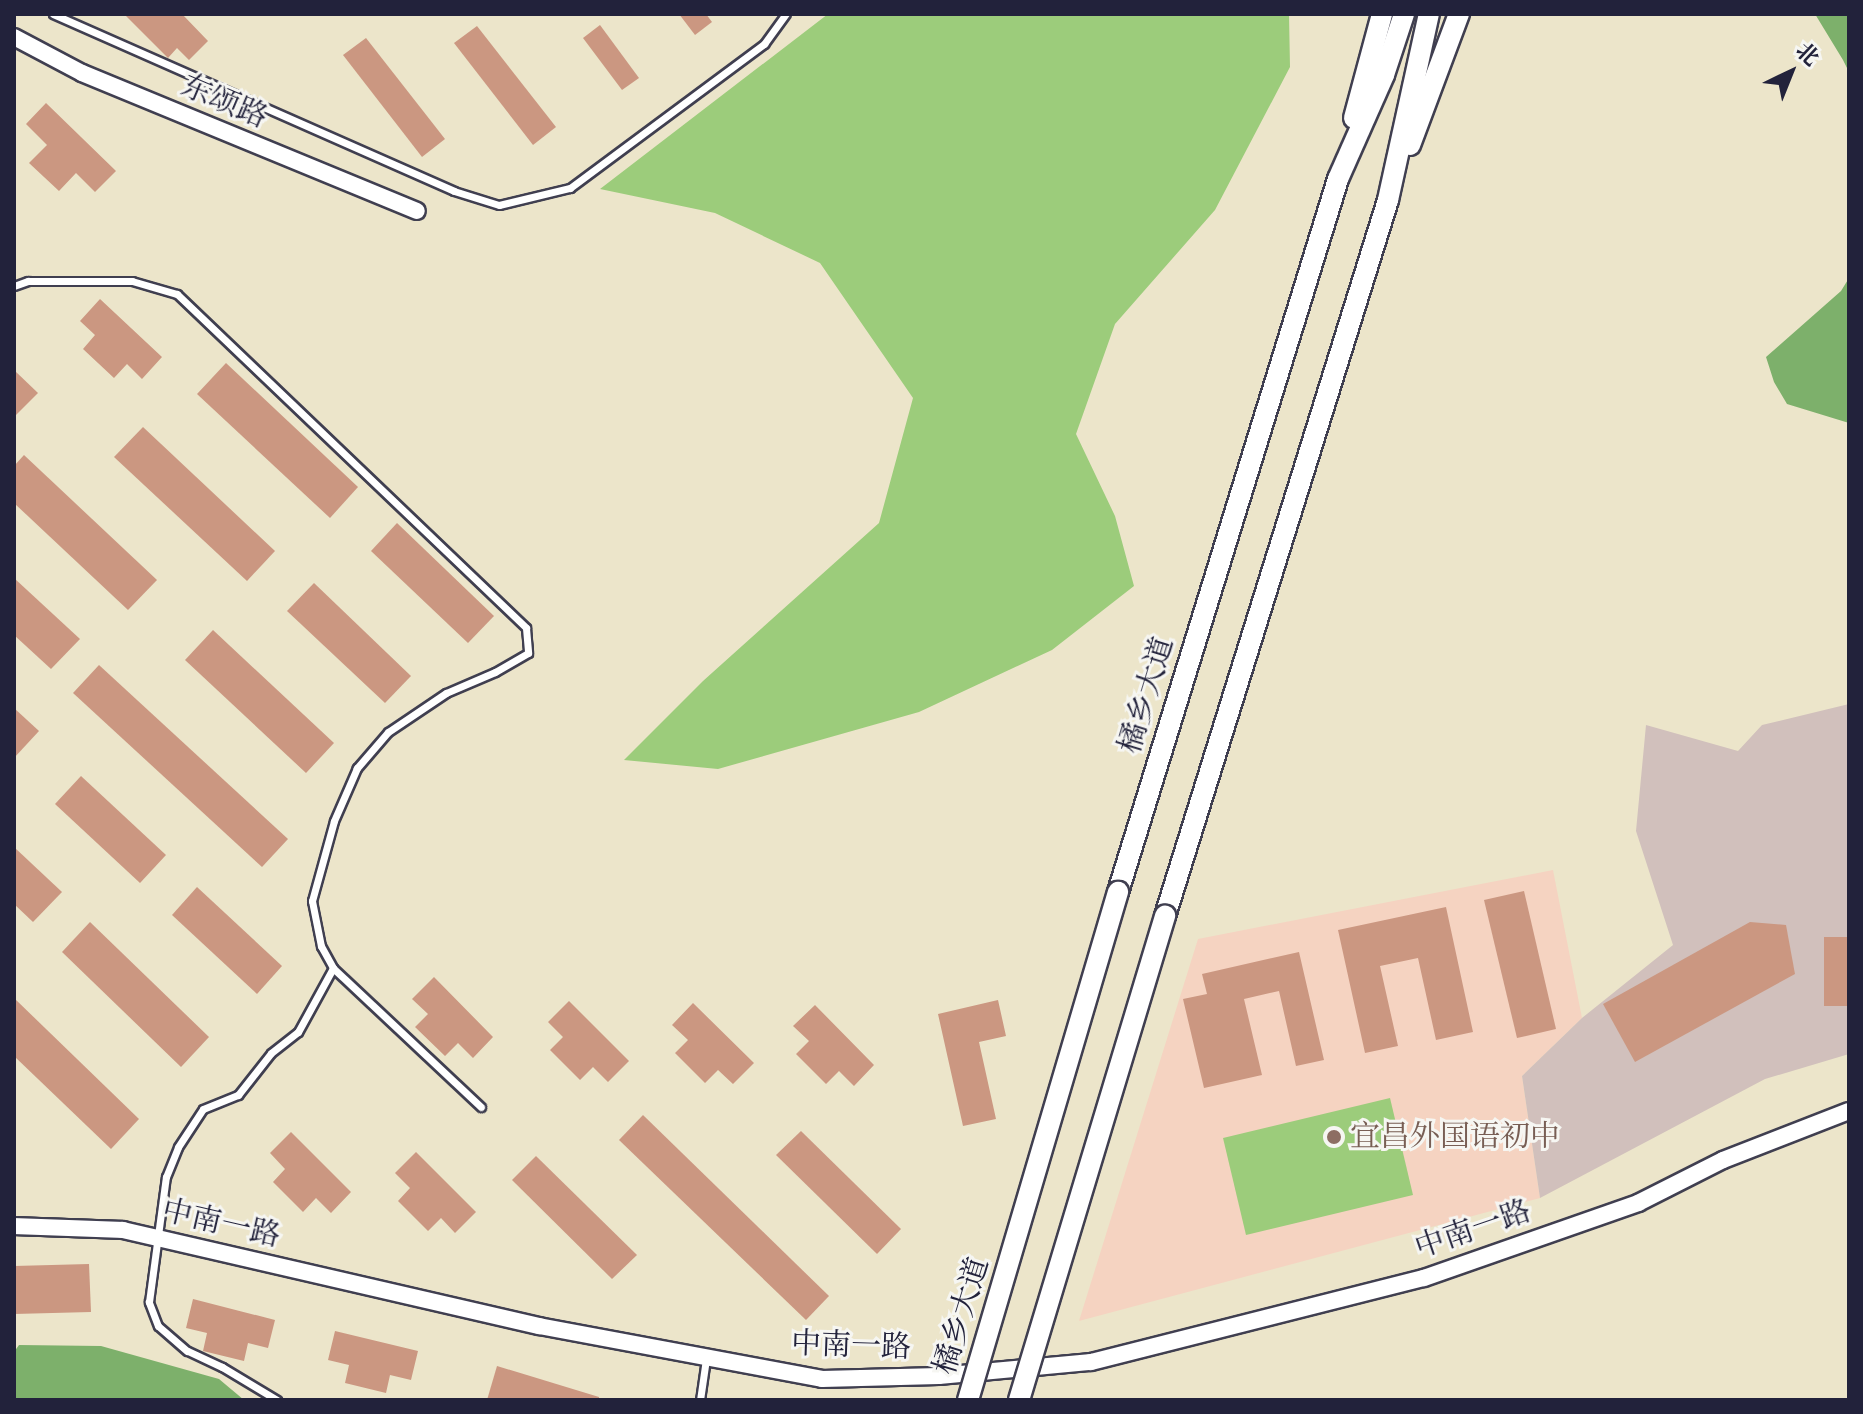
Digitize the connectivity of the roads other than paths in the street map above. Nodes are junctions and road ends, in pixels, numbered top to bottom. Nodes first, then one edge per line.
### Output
1 (53, 14) edge
2 (786, 14) edge
3 (1382, 14) edge
4 (1404, 14) edge
5 (1429, 14) edge
6 (1459, 14) edge
7 (14, 37) edge
8 (1338, 179) junction
9 (1388, 200) junction
10 (417, 211) dead end
11 (14, 286) edge
12 (333, 968) junction
13 (481, 1107) dead end
14 (1849, 1111) edge
15 (14, 1226) edge
16 (159, 1238) junction
17 (706, 1359) junction
18 (277, 1400) edge
19 (700, 1400) edge
20 (968, 1400) edge
21 (1019, 1400) edge

1 - 2 lane
3 - 8 main road
4 - 8 main road, 橘乡大道
5 - 9 main road
6 - 9 main road
7 - 10 street, 东颂路
8 - 20 main road, 橘乡大道, bridge
9 - 21 main road, bridge
11 - 12 lane
12 - 13 lane
12 - 16 lane
14 - 17 street, 中南一路
15 - 16 street, 中南一路
16 - 17 street, 中南一路
16 - 18 lane
17 - 19 lane

